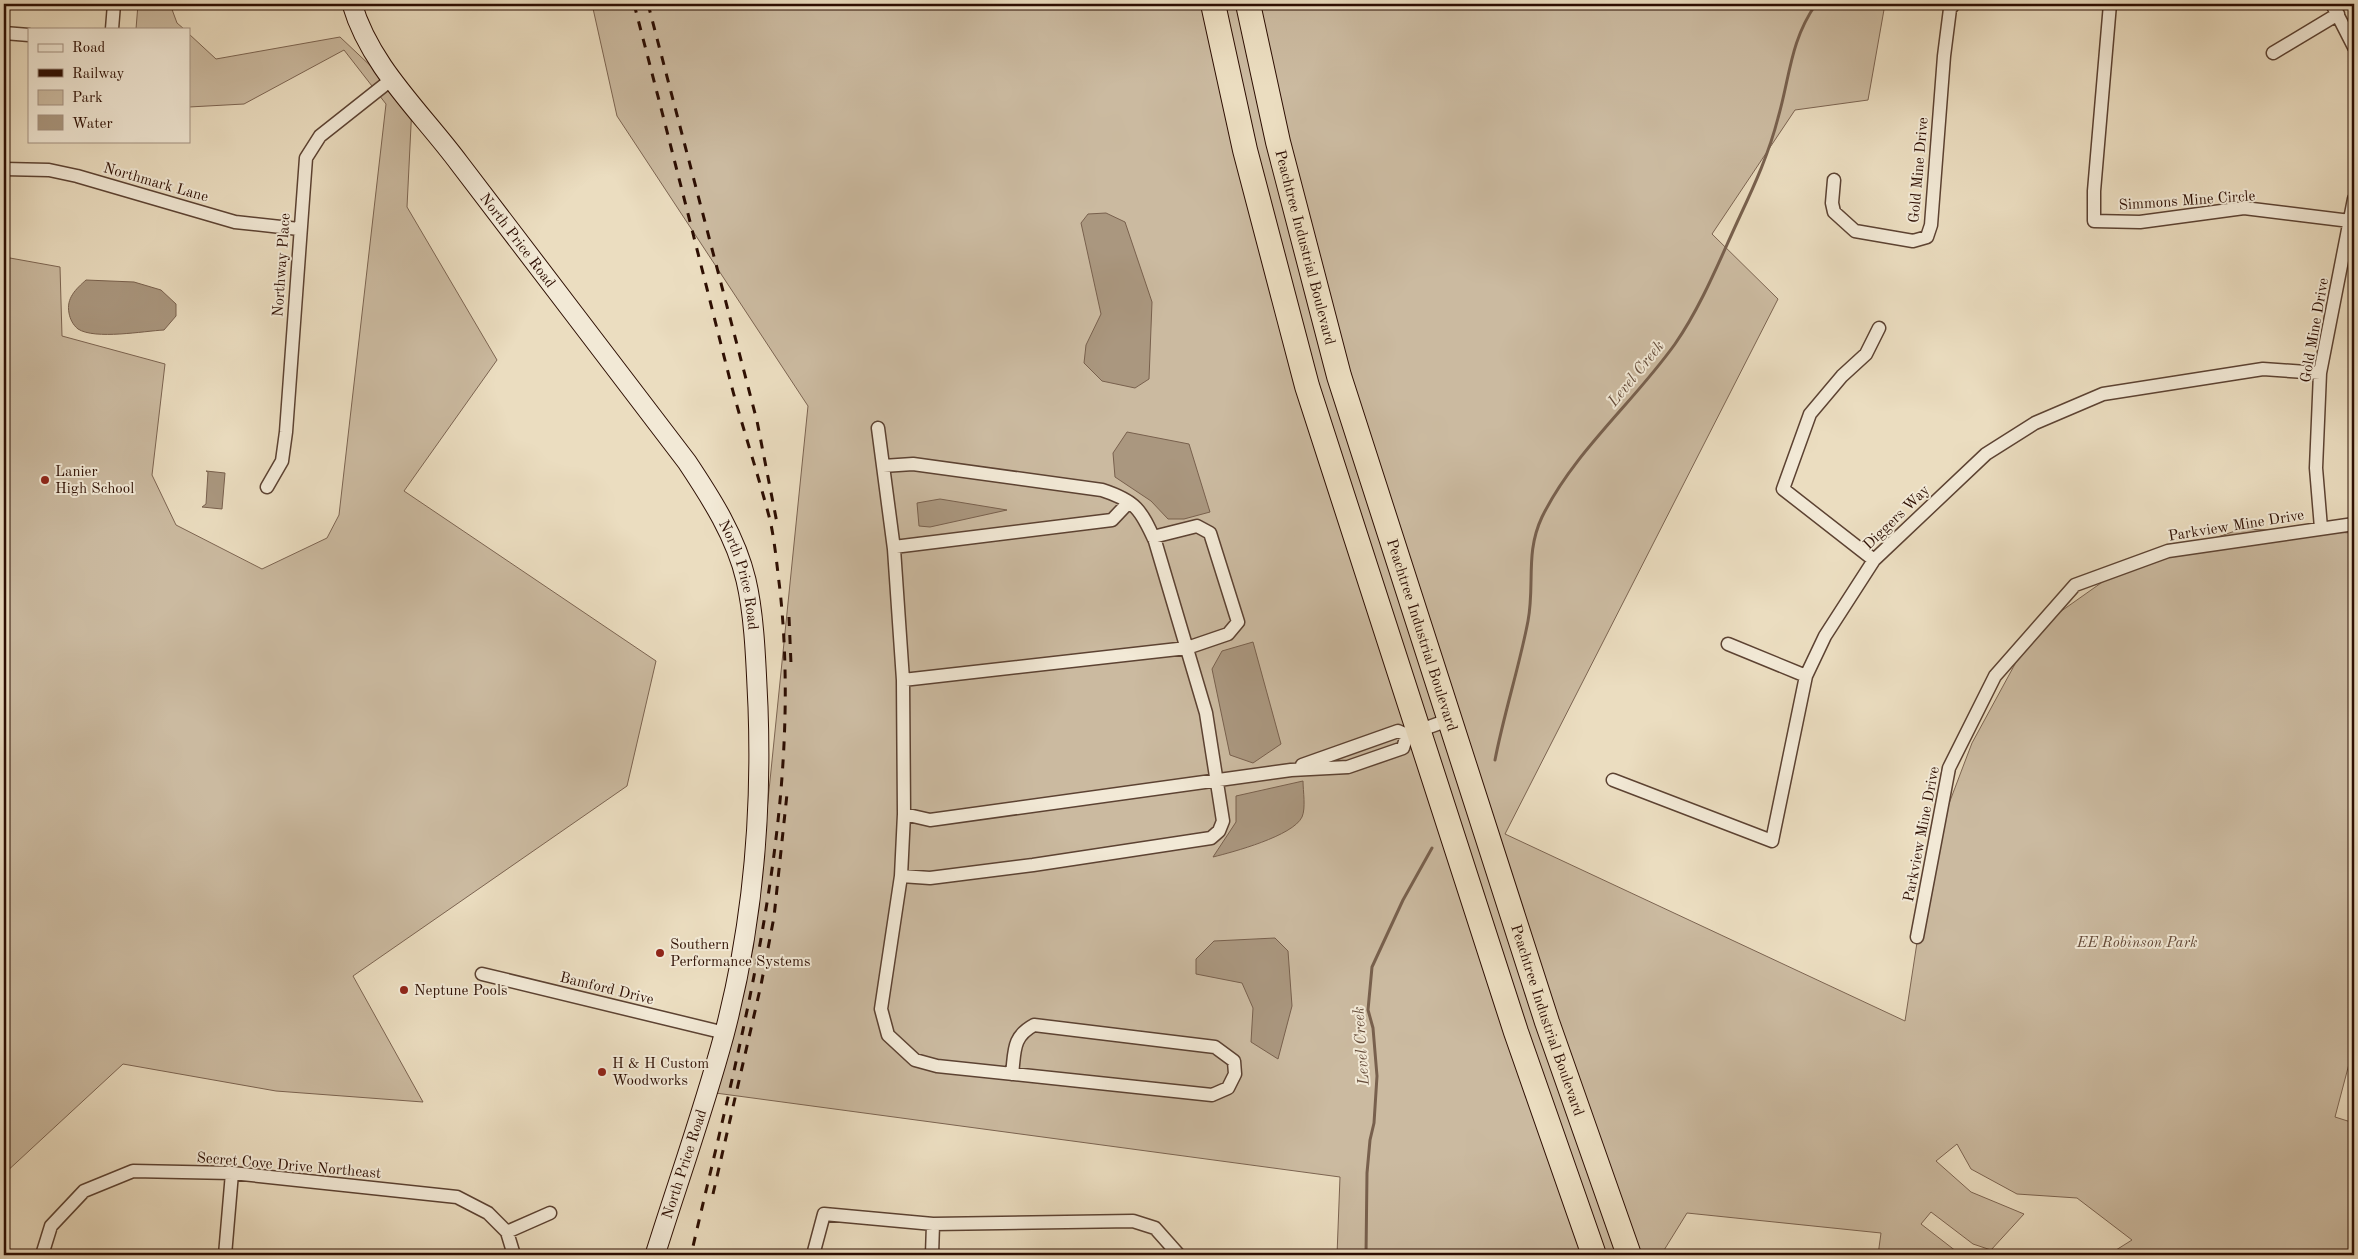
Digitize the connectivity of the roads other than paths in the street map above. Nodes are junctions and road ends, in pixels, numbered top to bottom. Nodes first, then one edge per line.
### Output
1 (114, 4) edge
2 (352, 4) edge
3 (1213, 4) edge
4 (1248, 4) edge
5 (1954, 4) edge
6 (2110, 4) edge
7 (2335, 9) edge
8 (112, 28) edge
9 (4, 33) edge
10 (28, 35) edge
11 (2354, 46) edge
12 (2273, 53) dead end
13 (392, 79) junction
14 (4, 169) edge
15 (1834, 180) dead end
16 (2354, 199) edge
17 (2350, 221) junction
18 (300, 229) junction
19 (1879, 328) dead end
20 (2320, 373) junction
21 (878, 428) dead end
22 (883, 466) junction
23 (267, 487) dead end
24 (1129, 502) junction
25 (2354, 524) edge
26 (2321, 528) junction
27 (1153, 537) junction
28 (894, 547) junction
29 (1874, 560) junction
30 (1728, 644) dead end
31 (1187, 648) junction
32 (1806, 676) junction
33 (902, 680) junction
34 (1451, 719) junction
35 (1413, 732) junction
36 (1290, 770) junction
37 (1216, 780) junction
38 (1613, 780) dead end
39 (904, 814) junction
40 (902, 876) junction
41 (1917, 937) dead end
42 (482, 974) dead end
43 (725, 1033) junction
44 (1012, 1074) junction
45 (232, 1173) junction
46 (550, 1213) dead end
47 (933, 1224) junction
48 (507, 1232) junction
49 (42, 1255) edge
50 (225, 1255) edge
51 (514, 1255) edge
52 (655, 1255) edge
53 (813, 1255) edge
54 (932, 1255) edge
55 (1179, 1255) edge
56 (1594, 1255) edge
57 (1630, 1255) edge

1 - 8 street
2 - 13 street, North Price Road
3 - 35 highway
4 - 34 highway, Peachtree Industrial Boulevard
5 - 15 street, Gold Mine Drive
6 - 17 street, Simmons Mine Circle
7 - 11 street
7 - 12 street
9 - 10 street
13 - 18 street, Northway Place
13 - 43 street, North Price Road
14 - 18 street, Northmark Lane
16 - 17 street, Gold Mine Drive
17 - 20 street, Gold Mine Drive
18 - 23 street, Northway Place
19 - 29 street
20 - 26 street, Gold Mine Drive
20 - 29 street, Diggers Way
21 - 22 street
22 - 24 street
22 - 28 street
24 - 27 street
24 - 28 street
25 - 26 street, Parkview Mine Drive
26 - 41 street, Parkview Mine Drive
27 - 31 street
27 - 31 street
28 - 33 street
29 - 32 street, Diggers Way
30 - 32 street
31 - 33 street
31 - 37 street
32 - 38 street, Diggers Way
33 - 39 street
34 - 35 street
34 - 57 highway, Peachtree Industrial Boulevard
35 - 36 street
35 - 36 street
35 - 56 highway
36 - 37 street
37 - 39 street
37 - 40 street
39 - 40 street
40 - 44 street
42 - 43 street, Bamford Drive
43 - 52 street, North Price Road
44 - 44 street
45 - 48 street, Secret Cove Drive Northeast
45 - 49 street, Secret Cove Drive Northeast
45 - 50 street
46 - 48 street
47 - 53 street
47 - 54 street
47 - 55 street
48 - 51 street, Secret Cove Drive Northeast

